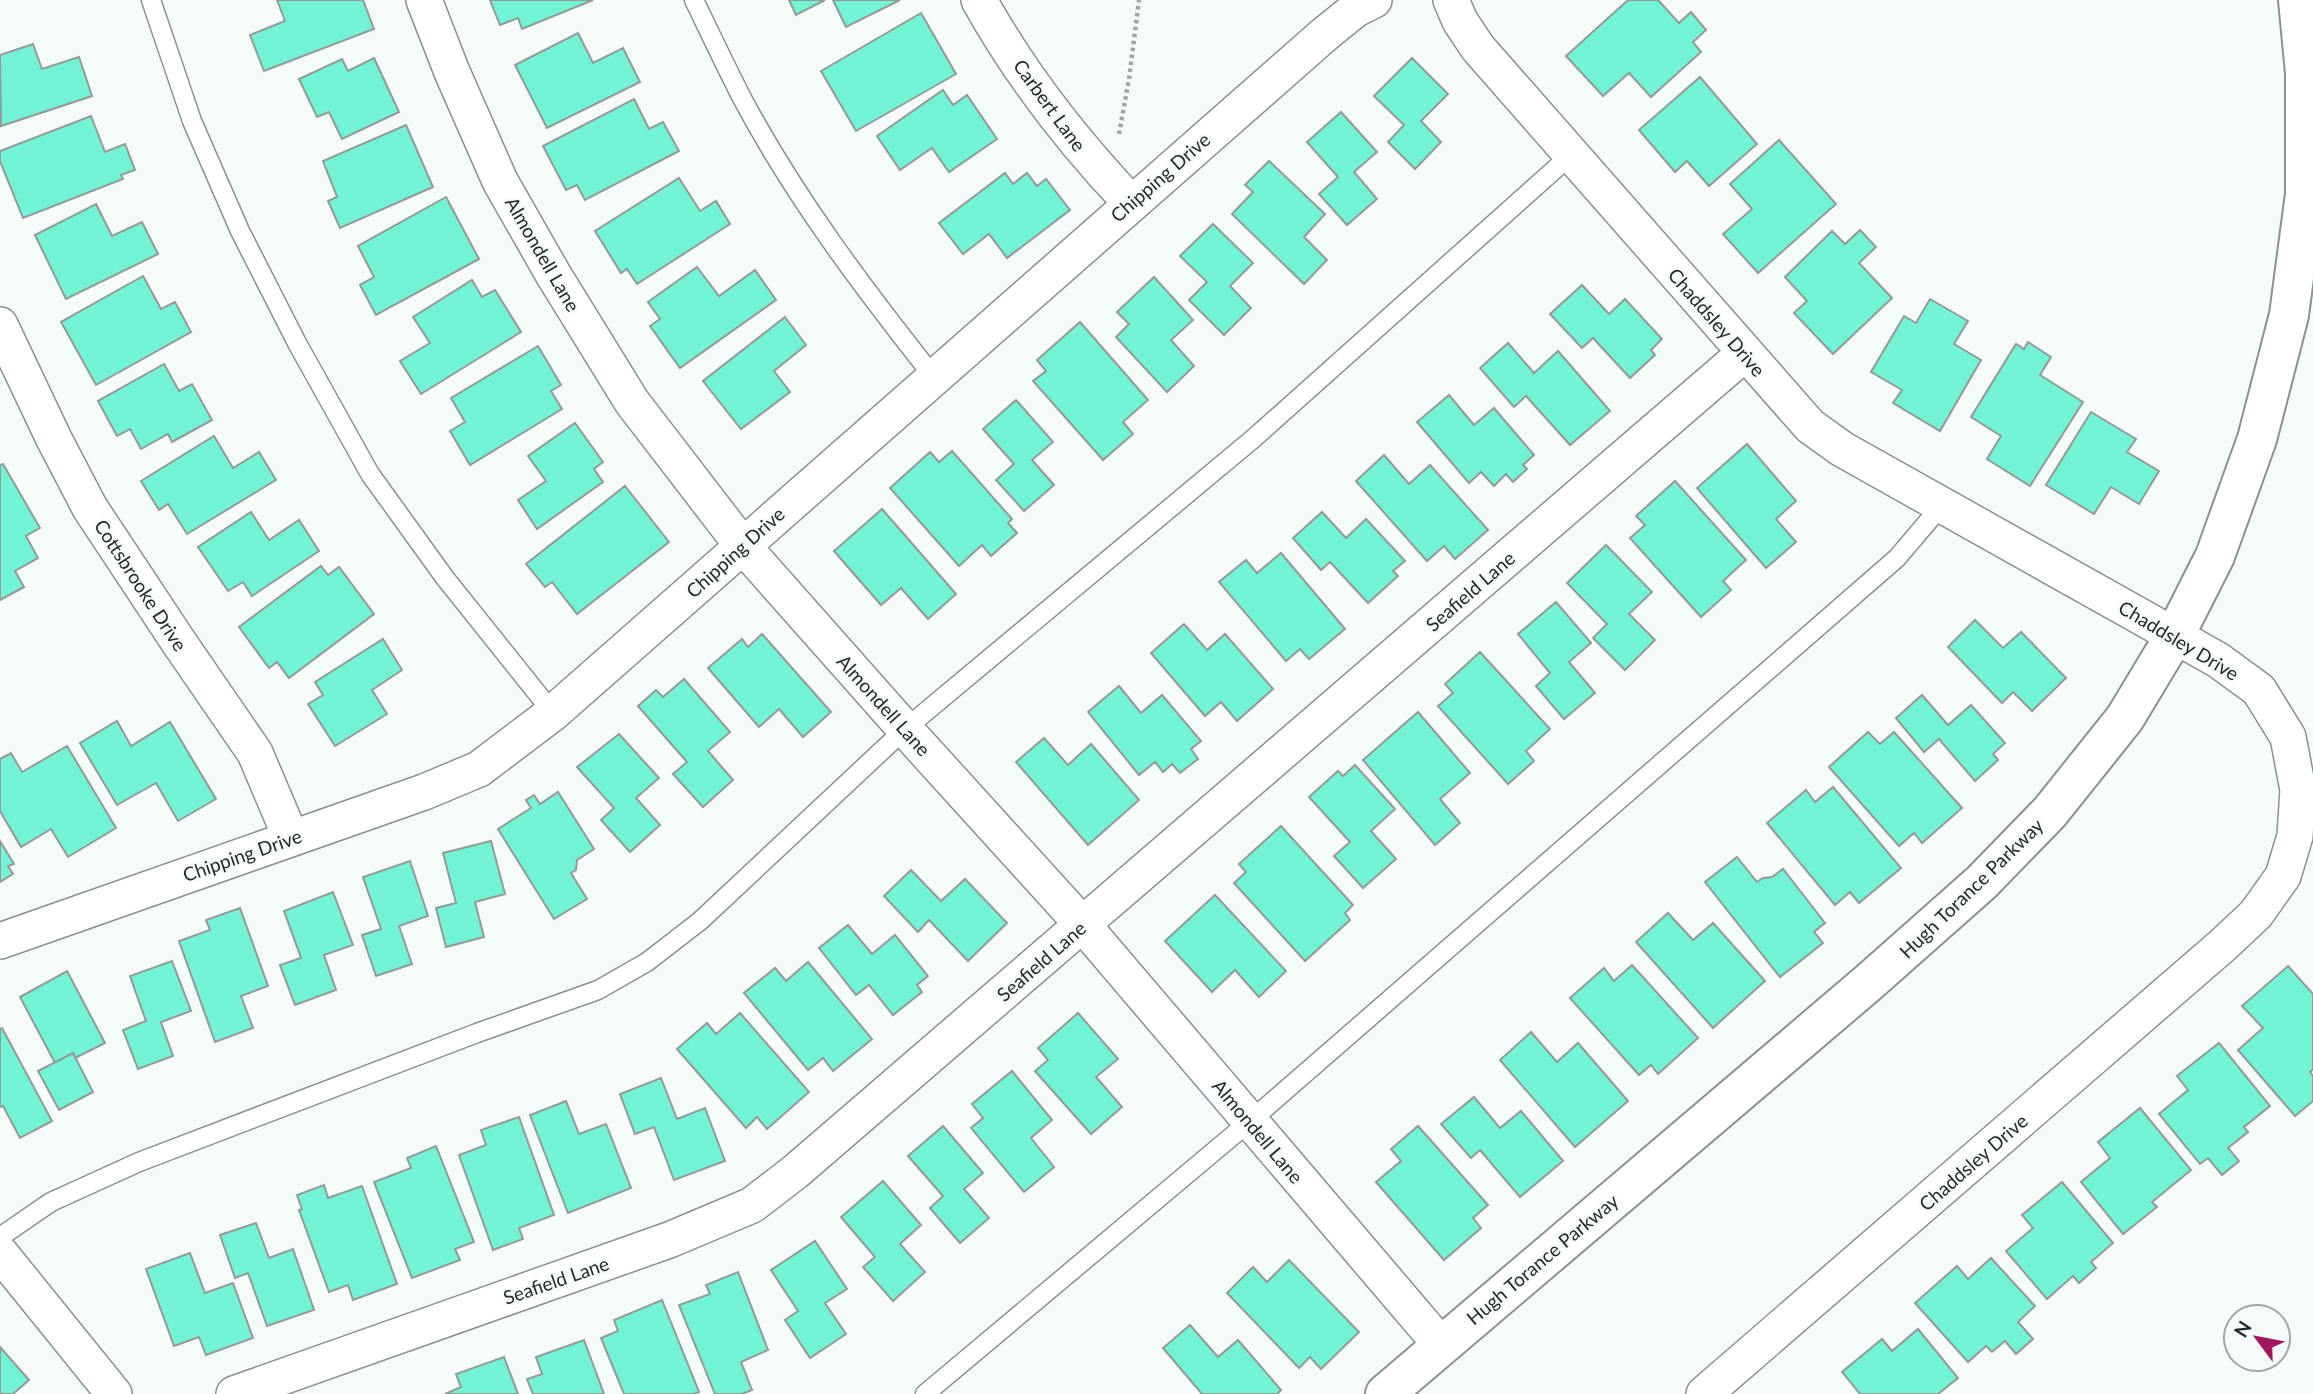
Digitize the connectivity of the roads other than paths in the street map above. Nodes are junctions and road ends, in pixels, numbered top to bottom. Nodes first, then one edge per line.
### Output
1 (151, 0) edge
2 (425, 0) edge
3 (694, 0) edge
4 (979, 0) edge
5 (1374, 0) edge
6 (1451, 0) edge
7 (2298, 0) edge
8 (1572, 154) junction
9 (1131, 204) junction
10 (0, 325) edge
11 (1744, 354) junction
12 (933, 376) junction
13 (14, 390) edge
14 (1942, 505) junction
15 (742, 545) junction
16 (2175, 635) junction
17 (553, 713) junction
18 (905, 729) junction
19 (291, 838) junction
20 (1083, 925) junction
21 (0, 942) edge
22 (1250, 1122) junction
23 (0, 1237) edge
24 (0, 1253) edge
25 (1440, 1345) junction
26 (114, 1394) edge
27 (234, 1394) edge
28 (925, 1394) edge
29 (1385, 1394) edge
30 (1704, 1394) edge

1 - 17 lane
2 - 15 street, Almondell Lane
3 - 12 lane
4 - 9 street, Carbert Lane
5 - 9 street, Chipping Drive
6 - 8 street, Chaddsley Drive
7 - 16 street, Hugh Torance Parkway
8 - 11 street, Chaddsley Drive
8 - 18 lane
9 - 12 street, Chipping Drive
10 - 13 street, Cottsbrooke Drive
11 - 14 street, Chaddsley Drive
11 - 20 street, Seafield Lane
12 - 15 street, Chipping Drive
13 - 19 street, Cottsbrooke Drive
14 - 16 street, Chaddsley Drive
14 - 22 lane
15 - 17 street, Chipping Drive
15 - 18 street, Almondell Lane
16 - 25 street, Hugh Torance Parkway
16 - 30 street, Chaddsley Drive
17 - 19 street, Chipping Drive
18 - 20 street, Almondell Lane
18 - 23 lane
19 - 21 street, Chipping Drive
20 - 22 street, Almondell Lane
20 - 27 street, Seafield Lane
22 - 25 street, Almondell Lane
22 - 28 lane
24 - 26 street
25 - 29 street, Hugh Torance Parkway

